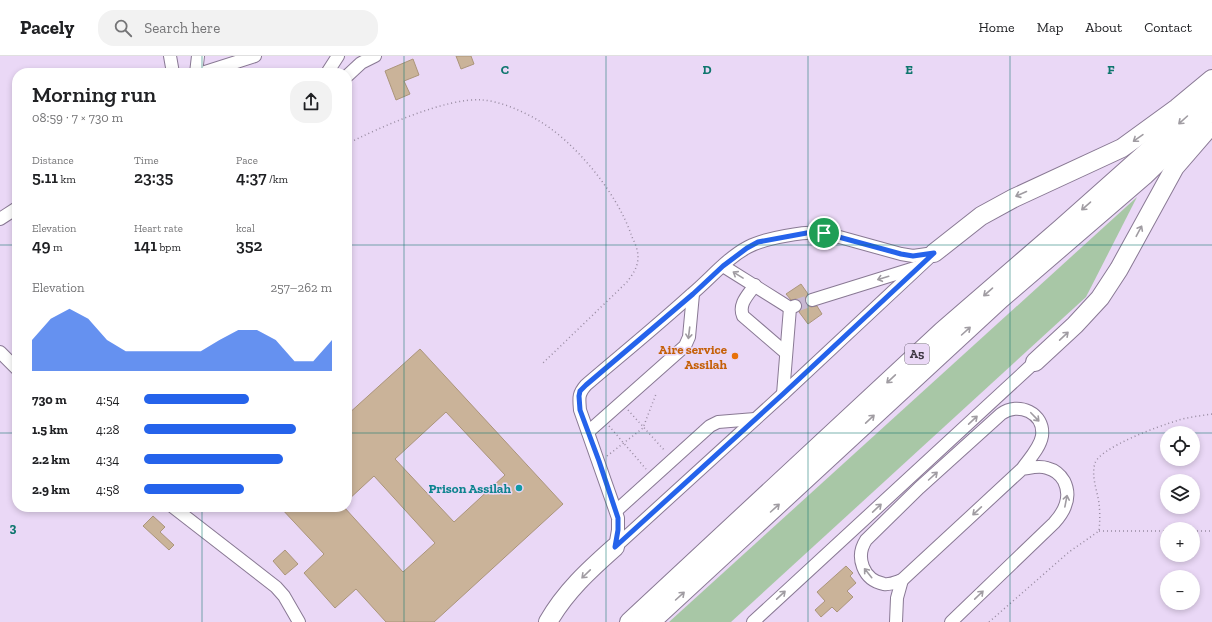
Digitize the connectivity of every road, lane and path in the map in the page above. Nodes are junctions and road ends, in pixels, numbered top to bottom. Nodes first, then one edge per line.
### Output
1 (170, 56) edge
2 (198, 56) edge
3 (255, 56) edge
4 (338, 56) edge
5 (375, 56) edge
6 (172, 68) edge
7 (197, 68) edge
8 (218, 68) edge
9 (330, 68) edge
10 (352, 71) edge
11 (1212, 79) edge
12 (1212, 94) edge
13 (1212, 110) edge
14 (1212, 124) edge
15 (352, 142) edge
16 (12, 211) edge
17 (0, 219) edge
18 (934, 253) junction
19 (723, 266) junction
20 (921, 266) junction
21 (755, 285) junction
22 (693, 294) junction
23 (812, 300) tunnel mouth
24 (0, 352) edge
25 (786, 353) junction
26 (1035, 362) joint
27 (543, 363) dead end
28 (12, 364) edge
29 (656, 394) dead end
30 (783, 394) junction
31 (621, 402) junction
32 (1212, 414) edge
33 (602, 419) junction
34 (755, 419) junction
35 (643, 428) junction
36 (588, 432) junction
37 (624, 443) junction
38 (673, 459) junction
39 (599, 461) junction
40 (1022, 469) junction
41 (653, 478) junction
42 (616, 511) junction
43 (179, 512) edge
44 (1099, 531) junction
45 (1160, 531) edge
46 (1200, 531) edge
47 (1212, 531) edge
48 (615, 547) junction
49 (902, 580) junction
50 (760, 619) edge
51 (897, 620) edge
52 (299, 622) edge
53 (548, 622) edge
54 (630, 622) edge
55 (650, 622) edge
56 (951, 622) edge
57 (989, 622) edge

1 - 6 street
2 - 7 street
3 - 8 street
4 - 9 street
5 - 10 street
11 -> 18 highway
12 -> 54 highway, A5
55 -> 13 highway, A5
26 -> 14 highway
15 - 27 path
16 - 17 street
18 - 19 street
18 - 20 street
21 -> 19 street
19 - 22 street
20 -> 23 street
20 - 30 street
21 - 25 street
21 - 25 street
22 -> 31 street
22 - 36 street
24 - 28 street
25 - 30 street
50 -> 26 street
29 - 35 path
30 - 34 street
31 - 33 street
31 - 35 path
32 - 44 path
33 - 36 street
33 - 37 path
34 - 38 street
34 - 48 street
35 - 37 path
35 - 38 path
36 - 39 street
37 - 39 path
37 - 41 path
38 - 41 street
39 - 42 street
40 -> 49 street
49 -> 40 street
56 -> 40 street
41 - 42 street
42 - 48 street
43 - 52 street
44 - 45 path
44 - 57 path
46 - 47 path
48 -> 53 highway
49 - 51 street

